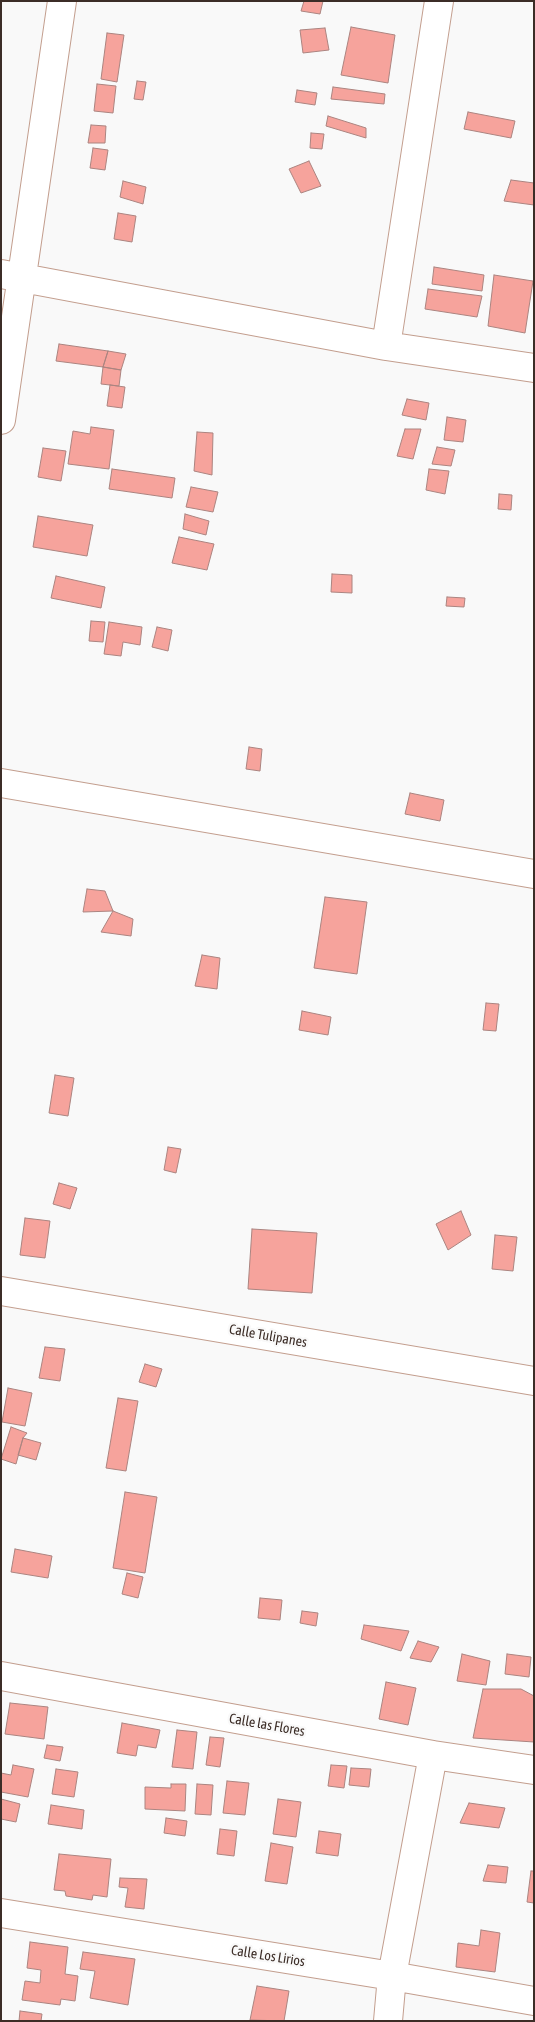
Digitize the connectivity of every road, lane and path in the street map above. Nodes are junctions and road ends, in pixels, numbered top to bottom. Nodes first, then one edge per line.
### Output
1 (62, 1) edge
2 (439, 1) edge
3 (12, 276) edge
4 (386, 346) junction
5 (534, 368) edge
6 (1, 420) edge
7 (1, 783) edge
8 (534, 874) edge
9 (1, 1291) edge
10 (534, 1382) edge
11 (1, 1676) edge
12 (433, 1755) junction
13 (534, 1770) edge
14 (1, 1913) edge
15 (392, 1976) junction
16 (534, 2001) edge
17 (388, 2021) edge

1 - 3 street
2 - 4 street
3 - 4 street
3 - 6 street
4 - 5 street
7 - 8 street
9 - 10 street, Calle Tulipanes
11 - 12 street, Calle las Flores
12 - 13 street, Calle las Flores
12 - 15 street
14 - 15 street, Calle Los Lirios
15 - 16 street, Calle Los Lirios
15 - 17 street

